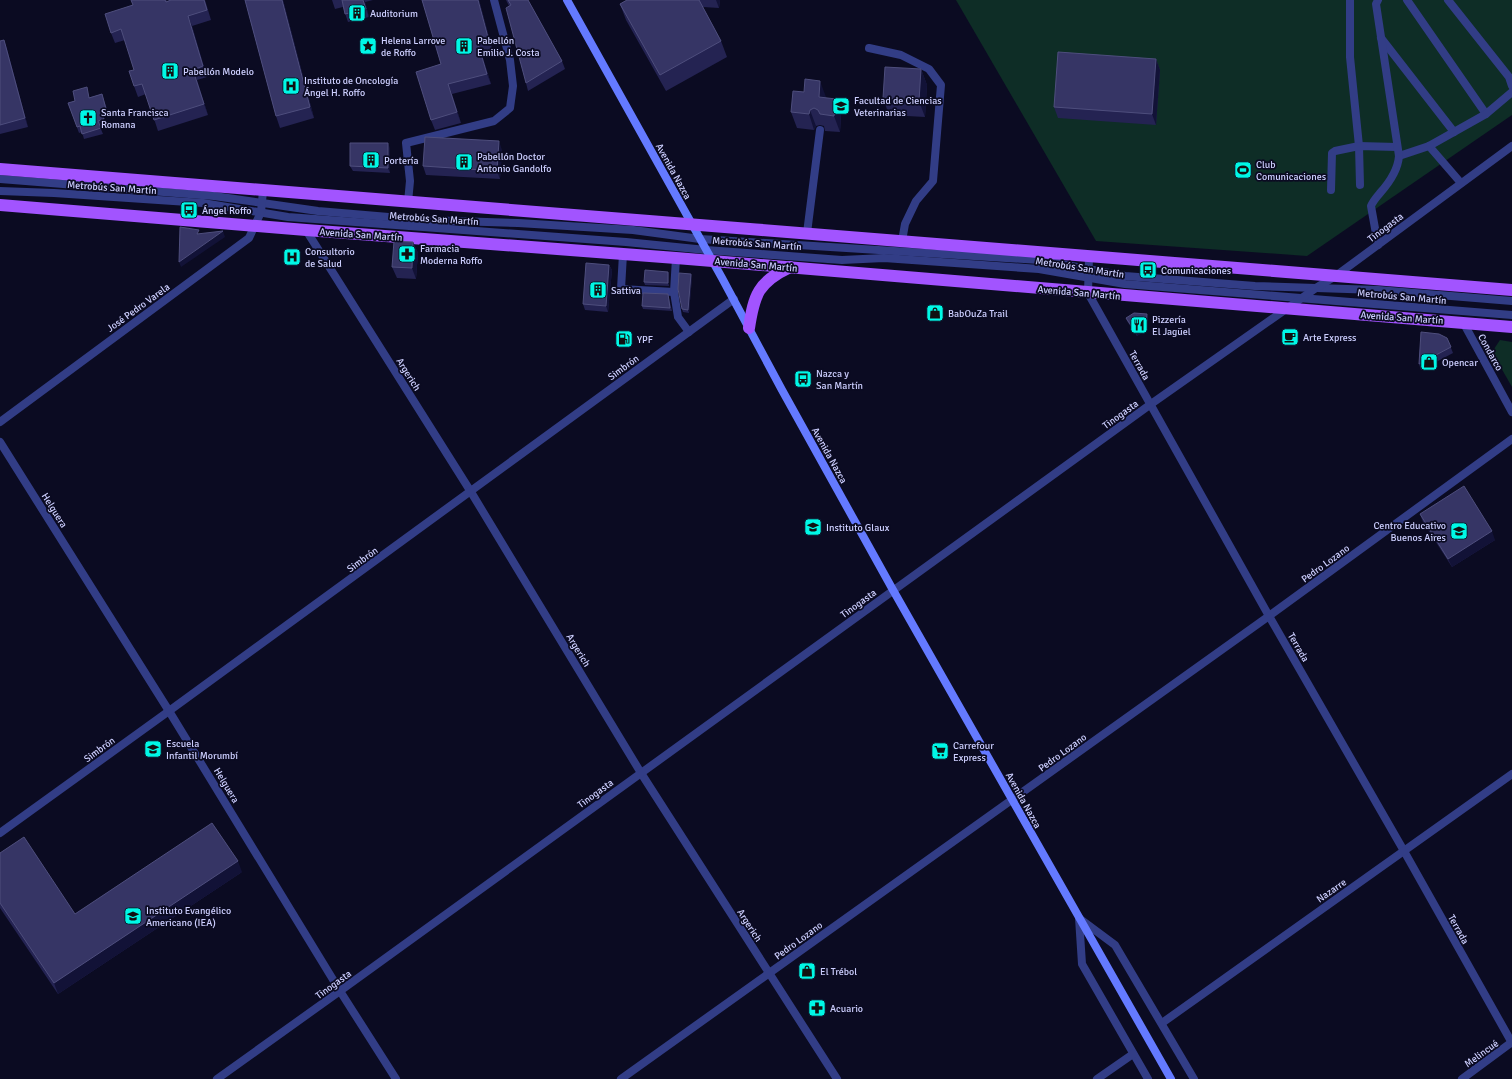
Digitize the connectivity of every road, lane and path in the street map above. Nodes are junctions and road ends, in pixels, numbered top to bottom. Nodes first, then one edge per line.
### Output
1 (494, 0) edge
2 (567, 0) edge
3 (1350, 0) edge
4 (1378, 0) edge
5 (1407, 0) edge
6 (1448, 0) edge
7 (1380, 38) junction
8 (869, 48) dead end
9 (1512, 86) edge
10 (1512, 92) edge
11 (1486, 114) junction
12 (820, 130) edge
13 (1454, 132) junction
14 (1359, 146) junction
15 (1429, 146) junction
16 (1512, 146) edge
17 (1397, 147) junction
18 (1399, 156) junction
19 (0, 169) edge
20 (0, 179) edge
21 (1461, 183) junction
22 (1360, 185) dead end
23 (1331, 190) dead end
24 (0, 191) edge
25 (263, 197) junction
26 (408, 202) junction
27 (0, 205) edge
28 (261, 212) junction
29 (692, 224) junction
30 (255, 225) junction
31 (306, 230) junction
32 (807, 233) junction
33 (700, 238) junction
34 (902, 241) junction
35 (1378, 245) junction
36 (706, 250) junction
37 (623, 254) junction
38 (1089, 256) junction
39 (676, 258) junction
40 (712, 261) junction
41 (790, 267) junction
42 (1088, 268) junction
43 (1337, 275) junction
44 (1089, 278) junction
45 (1316, 288) junction
46 (1512, 290) edge
47 (674, 292) junction
48 (1088, 292) junction
49 (1302, 298) junction
50 (734, 299) junction
51 (1512, 301) edge
52 (1286, 308) junction
53 (1512, 315) edge
54 (1463, 322) junction
55 (1512, 327) edge
56 (749, 328) junction
57 (689, 332) junction
58 (1151, 404) junction
59 (1512, 412) edge
60 (0, 422) edge
61 (1512, 439) edge
62 (0, 442) edge
63 (471, 492) junction
64 (893, 590) junction
65 (1269, 616) junction
66 (170, 711) junction
67 (641, 773) junction
68 (1512, 774) edge
69 (1012, 799) junction
70 (0, 833) edge
71 (1404, 851) junction
72 (1079, 918) junction
73 (769, 973) junction
74 (340, 991) junction
75 (1162, 1023) junction
76 (1512, 1042) edge
77 (1133, 1054) junction
78 (217, 1079) edge
79 (396, 1079) edge
80 (622, 1079) edge
81 (837, 1079) edge
82 (1097, 1079) edge
83 (1148, 1079) edge
84 (1171, 1079) edge
85 (1194, 1079) edge
86 (1462, 1079) edge

1 - 26 street
2 - 29 main road, Avenida Nazca
3 - 14 street
4 - 7 street
5 - 11 street
6 - 9 street
7 - 13 street
7 - 17 street
8 - 34 street
10 - 11 street
11 - 13 street
12 - 32 street
13 - 15 street
14 - 17 street
14 - 22 street
14 - 23 street
15 - 18 street
15 - 21 street
16 - 21 street, Tinogasta
17 - 18 street
18 - 35 street
19 - 25 main road
20 - 25 street, Metrobús San Martín
21 - 35 street, Tinogasta
24 - 28 street, Metrobús San Martín
25 - 26 main road
25 - 28 street, José Pedro Varela
25 - 33 street, Metrobús San Martín
26 - 29 main road
27 - 30 main road, Avenida San Martín
28 - 30 street, José Pedro Varela
28 - 36 street, Metrobús San Martín
29 - 32 main road
29 - 33 main road, Avenida Nazca
30 - 31 main road, Avenida San Martín
30 - 60 street, José Pedro Varela
31 - 37 main road, Avenida San Martín
31 - 63 street, Argerich
32 - 34 main road
33 - 36 main road, Avenida Nazca
33 - 42 street, Metrobús San Martín
34 - 38 main road
35 - 43 street, Tinogasta
36 - 40 main road, Avenida Nazca
36 - 44 street, Metrobús San Martín
37 - 39 main road, Avenida San Martín
37 - 47 street
38 - 42 street
38 - 43 main road
39 - 40 main road, Avenida San Martín
39 - 47 street
40 - 41 main road, Avenida San Martín
40 - 50 main road, Avenida Nazca
41 - 48 main road, Avenida San Martín
41 - 56 main road
42 - 44 street
42 - 45 street, Metrobús San Martín
43 - 45 street, Tinogasta
43 - 46 main road
44 - 48 street
44 - 49 street, Metrobús San Martín
45 - 49 street, Tinogasta
45 - 51 street, Metrobús San Martín
47 - 57 street
48 - 52 main road, Avenida San Martín
48 - 58 street, Terrada
49 - 52 street, Tinogasta
49 - 53 street, Metrobús San Martín
50 - 56 main road, Avenida Nazca
50 - 57 street, Simbrón
52 - 54 main road, Avenida San Martín
52 - 58 street, Tinogasta
54 - 55 main road, Avenida San Martín
54 - 59 street, Condarco
56 - 64 main road, Avenida Nazca
57 - 63 street, Simbrón
58 - 64 street, Tinogasta
58 - 65 street, Terrada
61 - 65 street, Pedro Lozano
62 - 66 street, Helguera
63 - 66 street, Simbrón
63 - 67 street, Argerich
64 - 67 street, Tinogasta
64 - 69 main road, Avenida Nazca
65 - 69 street, Pedro Lozano
65 - 71 street, Terrada
66 - 70 street, Simbrón
66 - 74 street, Helguera
67 - 73 street, Argerich
67 - 74 street, Tinogasta
68 - 71 street, Nazarre
69 - 72 main road, Avenida Nazca
69 - 73 street, Pedro Lozano
71 - 75 street, Nazarre
71 - 76 street, Terrada
72 - 75 street, Avenida Nazca
72 - 77 street, Avenida Nazca
72 - 84 main road, Avenida Nazca
73 - 80 street, Pedro Lozano
73 - 81 street, Argerich
74 - 78 street, Tinogasta
74 - 79 street, Helguera
75 - 85 street, Avenida Nazca
76 - 86 street, Melincué
77 - 82 street
77 - 83 street, Avenida Nazca

